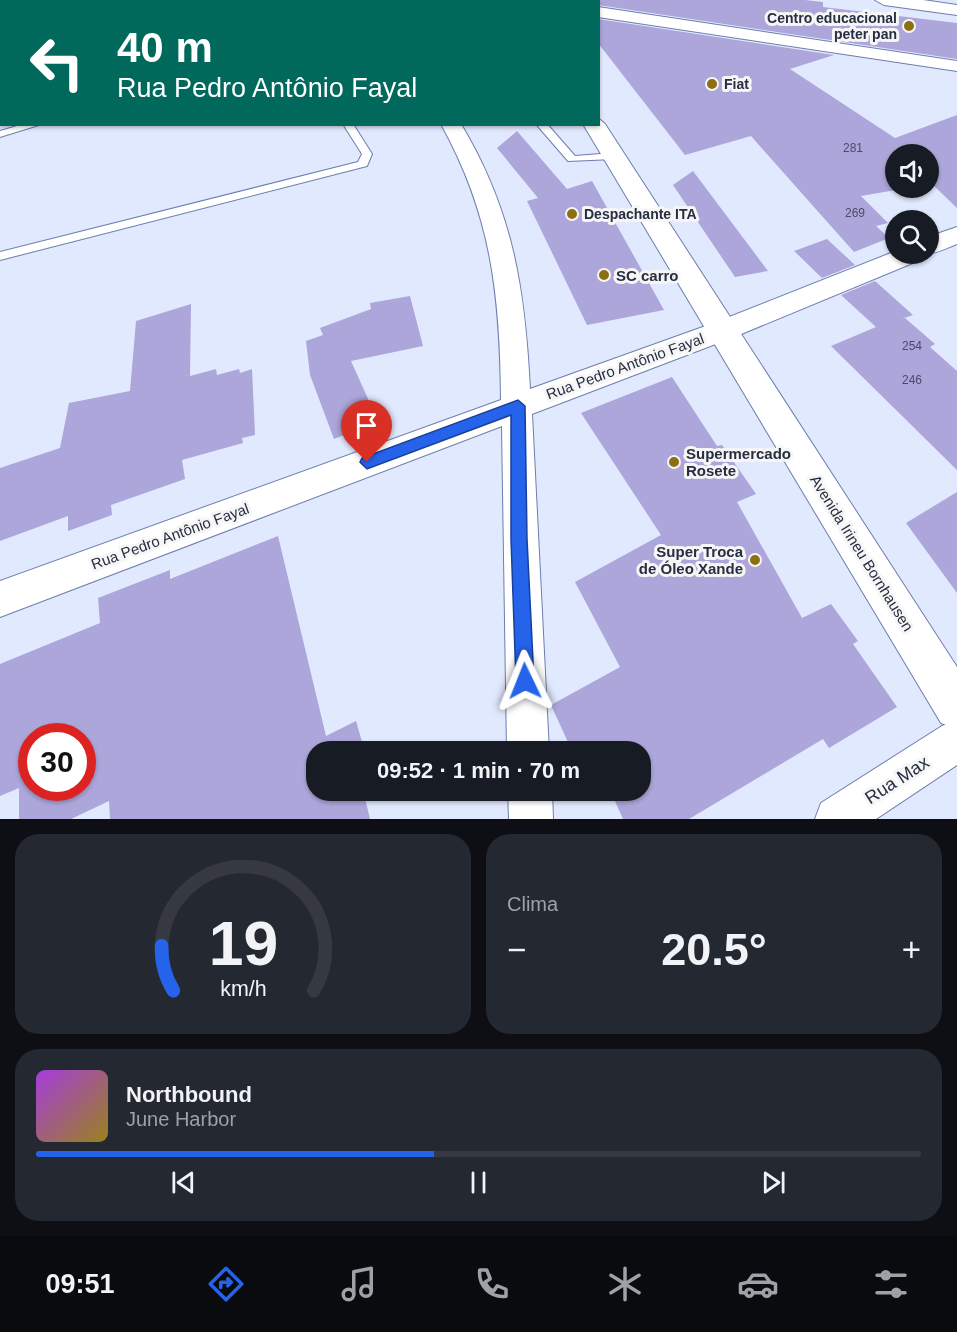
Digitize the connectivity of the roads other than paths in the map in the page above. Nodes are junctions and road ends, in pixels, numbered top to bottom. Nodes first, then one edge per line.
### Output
1 (884, 0) edge
2 (957, 10) edge
3 (600, 12) edge
4 (957, 66) edge
5 (30, 126) edge
6 (349, 126) edge
7 (452, 126) edge
8 (543, 126) edge
9 (595, 126) edge
10 (0, 134) edge
11 (614, 156) junction
12 (957, 235) edge
13 (939, 242) edge
14 (0, 256) edge
15 (886, 264) edge
16 (724, 330) junction
17 (518, 406) junction
18 (0, 599) edge
19 (957, 707) edge
20 (528, 741) edge
21 (957, 741) edge
22 (530, 801) edge
23 (531, 819) edge
24 (837, 819) edge

1 - 2 main road
3 - 4 street
5 - 10 lane
6 - 14 lane
7 - 17 street
8 - 11 lane
9 - 11 main road, Avenida Irineu Bornhausen
11 - 16 main road, Avenida Irineu Bornhausen
12 - 13 street
15 - 16 street, Rua Pedro Antônio Fayal
16 - 17 street, Rua Pedro Antônio Fayal
16 - 19 main road, Avenida Irineu Bornhausen
17 - 18 street, Rua Pedro Antônio Fayal
17 - 20 street
21 - 24 street, Rua Max
22 - 23 street

